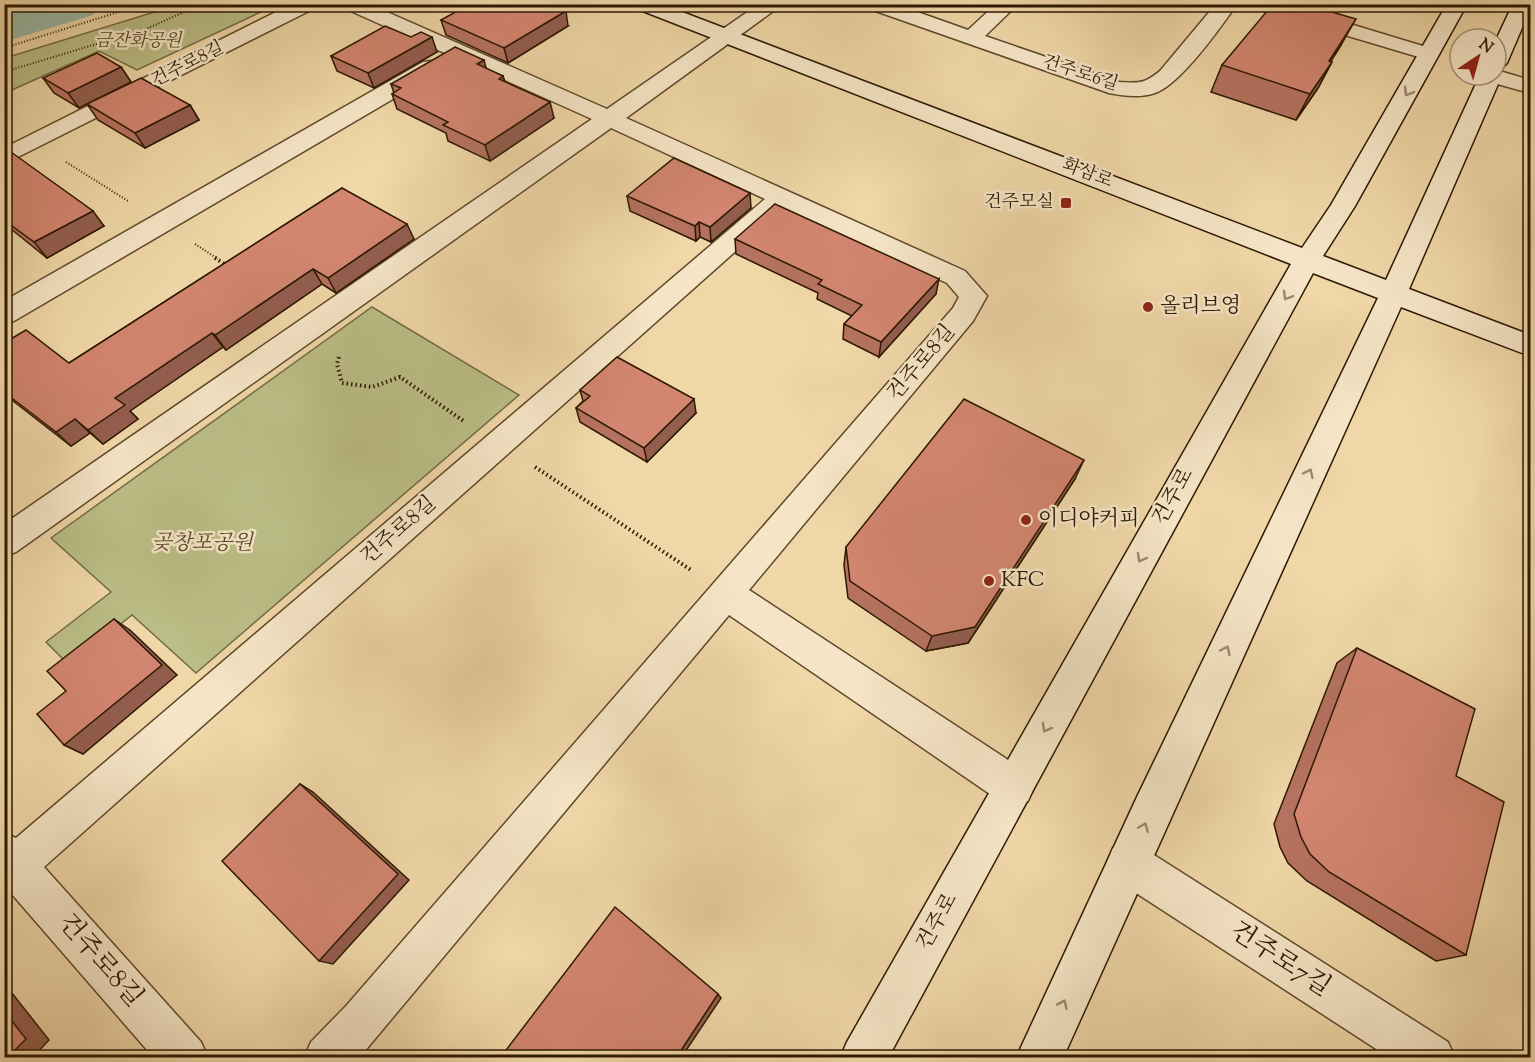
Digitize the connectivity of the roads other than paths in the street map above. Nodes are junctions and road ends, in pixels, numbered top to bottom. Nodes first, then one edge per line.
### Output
1 (308, 4) edge
2 (351, 4) edge
3 (642, 4) edge
4 (773, 4) edge
5 (874, 4) edge
6 (1008, 4) edge
7 (1227, 4) edge
8 (1261, 4) edge
9 (1457, 4) edge
10 (1522, 4) edge
11 (1508, 36) edge
12 (728, 37) junction
13 (971, 38) junction
14 (458, 52) junction
15 (1429, 54) junction
16 (1508, 80) edge
17 (1486, 87) edge
18 (1530, 87) edge
19 (610, 119) junction
20 (4, 157) edge
21 (782, 197) junction
22 (1307, 260) junction
23 (1392, 293) junction
24 (4, 314) edge
25 (1530, 346) edge
26 (4, 542) edge
27 (726, 594) junction
28 (1014, 786) junction
29 (10, 859) edge
30 (1128, 864) junction
31 (185, 1058) edge
32 (327, 1058) edge
33 (863, 1058) edge
34 (1040, 1058) edge
35 (1432, 1058) edge

1 - 20 street, 건주로8길
2 - 14 street, 건주로8길
3 - 12 street, 화삼로
4 - 12 street
5 - 13 street, 건주로6길
6 - 13 street
7 - 13 street, 건주로6길
8 - 15 street
9 - 15 street, 건주로
10 - 11 street
12 - 19 street
12 - 22 street, 화삼로
14 - 19 street, 건주로8길
14 - 24 street
15 -> 22 street, 건주로
16 - 18 street
17 - 23 street
19 - 21 street, 건주로8길
19 - 26 street
21 - 27 street, 건주로8길
21 - 29 street, 건주로8길
22 - 23 street, 화삼로
22 -> 28 street, 건주로
23 - 25 street, 화삼로
30 -> 23 street
27 - 28 street
27 - 32 street, 건주로8길
28 - 33 street, 건주로
29 - 31 street, 건주로8길
34 -> 30 street
30 - 35 street, 건주로7길

